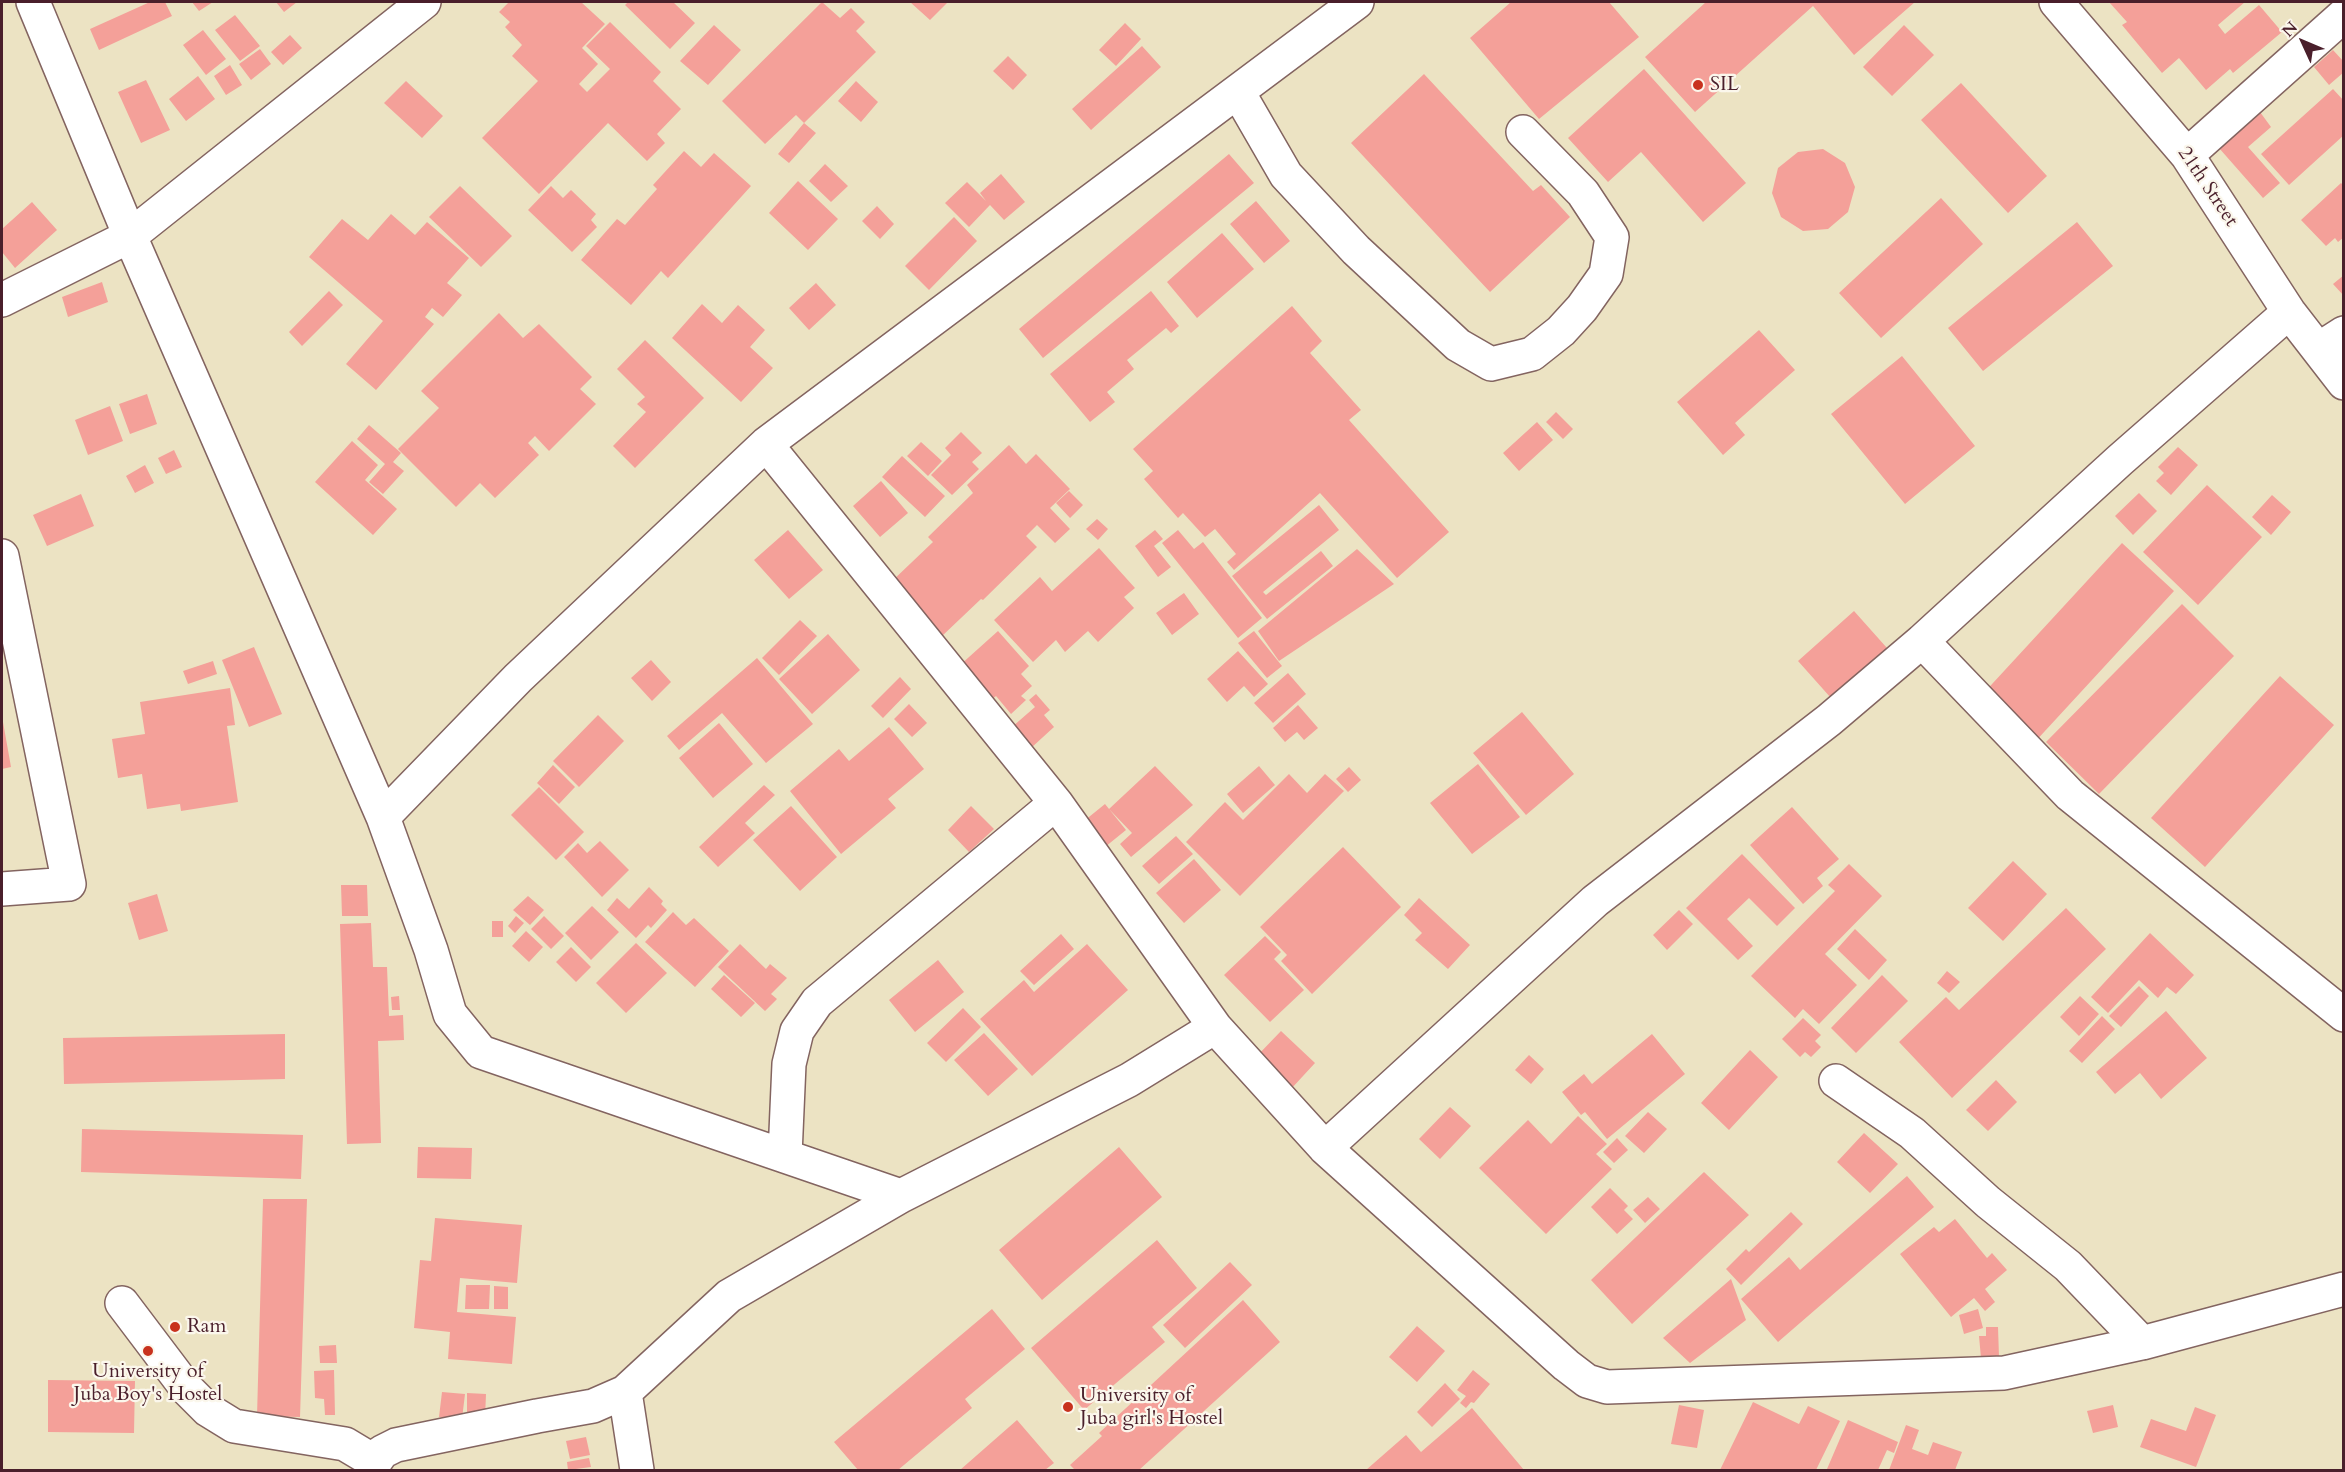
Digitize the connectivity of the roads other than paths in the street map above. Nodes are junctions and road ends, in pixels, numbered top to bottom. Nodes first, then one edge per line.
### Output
1 (33, 2) edge
2 (424, 2) edge
3 (1357, 2) edge
4 (2056, 2) edge
5 (2343, 15) edge
6 (1238, 92) junction
7 (1523, 132) dead end
8 (2187, 155) junction
9 (130, 236) junction
10 (2, 300) edge
11 (2289, 312) junction
12 (2331, 341) edge
13 (2343, 383) edge
14 (766, 444) junction
15 (2, 556) edge
16 (1922, 641) junction
17 (1056, 803) junction
18 (383, 817) junction
19 (2, 889) edge
20 (2343, 1016) edge
21 (1215, 1027) junction
22 (1836, 1081) dead end
23 (1325, 1148) junction
24 (785, 1155) junction
25 (902, 1196) junction
26 (2343, 1289) edge
27 (122, 1303) dead end
28 (2142, 1343) junction
29 (625, 1392) junction
30 (374, 1466) edge
31 (637, 1470) edge

1 - 9 street
2 - 9 street
3 - 6 street
4 - 8 street, 21th Street
5 - 8 street
6 - 7 street
6 - 14 street
8 - 11 street, 21th Street
9 - 10 street
9 - 18 street
11 - 12 street, 21th Street
11 - 16 street
12 - 13 street, 21th Street
14 - 17 street
14 - 18 street
15 - 19 street
16 - 20 street
16 - 23 street
17 - 21 street
17 - 24 street
18 - 24 street
21 - 23 street
21 - 25 street
22 - 28 street
23 - 28 street
24 - 25 street
25 - 29 street
26 - 28 street
27 - 30 street
29 - 30 street
29 - 31 street

